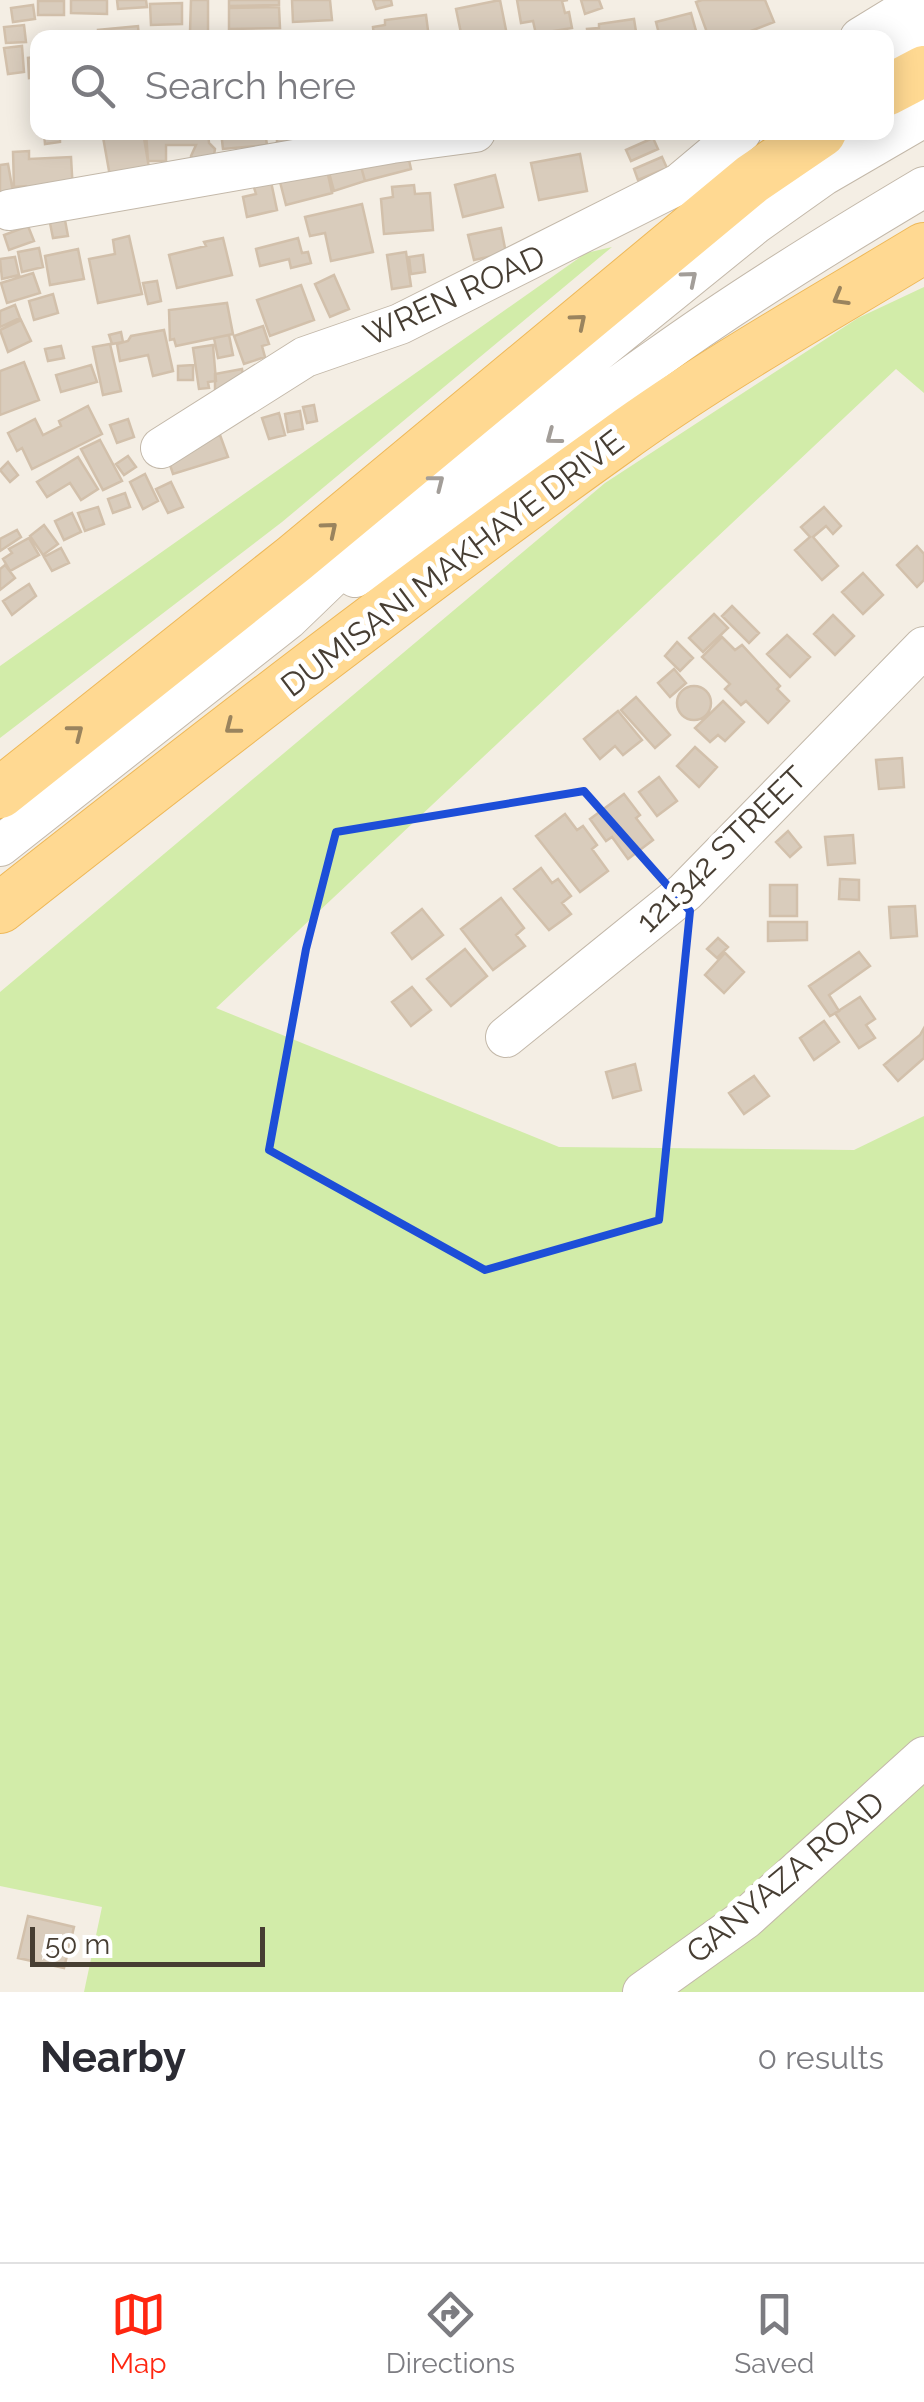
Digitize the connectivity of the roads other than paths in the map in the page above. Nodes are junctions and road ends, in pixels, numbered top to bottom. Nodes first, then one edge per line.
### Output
1 (922, 0) edge
2 (873, 30) edge
3 (924, 38) edge
4 (894, 68) edge
5 (924, 71) edge
6 (894, 88) edge
7 (924, 117) edge
8 (894, 135) edge
9 (414, 140) edge
10 (731, 140) edge
11 (809, 140) edge
12 (885, 140) edge
13 (924, 187) edge
14 (8, 210) dead end
15 (924, 248) edge
16 (161, 448) dead end
17 (288, 618) junction
18 (924, 647) edge
19 (0, 793) edge
20 (0, 846) edge
21 (0, 908) edge
22 (506, 1036) dead end
23 (924, 1757) edge
24 (643, 1992) edge

1 - 2 street
3 - 4 street
5 - 6 main road
8 -> 7 street
9 - 14 street
10 - 16 street, WREN ROAD
19 -> 11 main road
17 -> 12 street
13 -> 17 street
15 -> 21 main road, DUMISANI MAKHAYE DRIVE
17 - 20 street
18 - 22 street, 121342 STREET
23 - 24 street, GANYAZA ROAD

